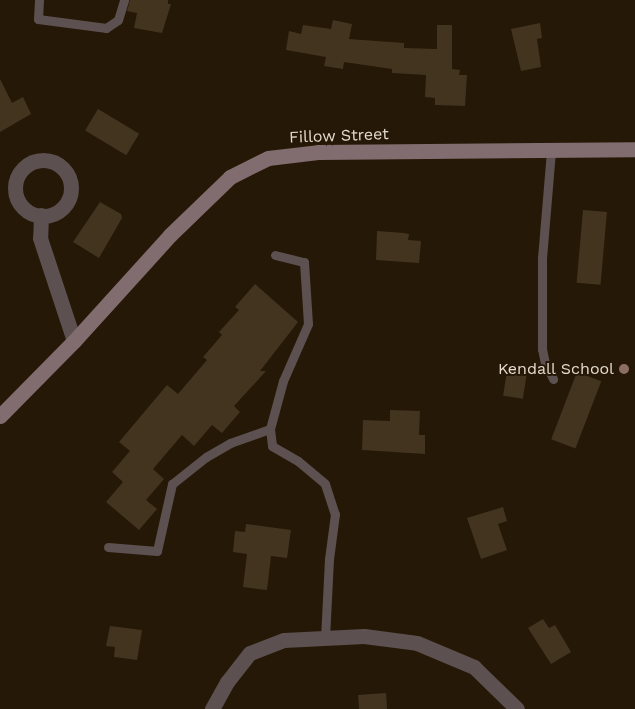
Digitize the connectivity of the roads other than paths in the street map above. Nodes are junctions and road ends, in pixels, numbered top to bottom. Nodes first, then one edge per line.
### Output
1 (39, 0) edge
2 (124, 0) edge
3 (635, 149) edge
4 (551, 151) junction
5 (41, 215) dead end
6 (275, 255) dead end
7 (74, 341) junction
8 (553, 379) dead end
9 (0, 416) edge
10 (270, 429) junction
11 (108, 547) dead end
12 (325, 638) junction
13 (212, 709) edge
14 (517, 709) edge

1 - 2 lane
3 - 4 street, Fillow Street
4 - 7 street, Fillow Street
4 - 8 lane
5 - 7 street
6 - 10 lane
7 - 9 street, Fillow Street
10 - 11 lane
10 - 12 lane
12 - 13 street
12 - 14 street

